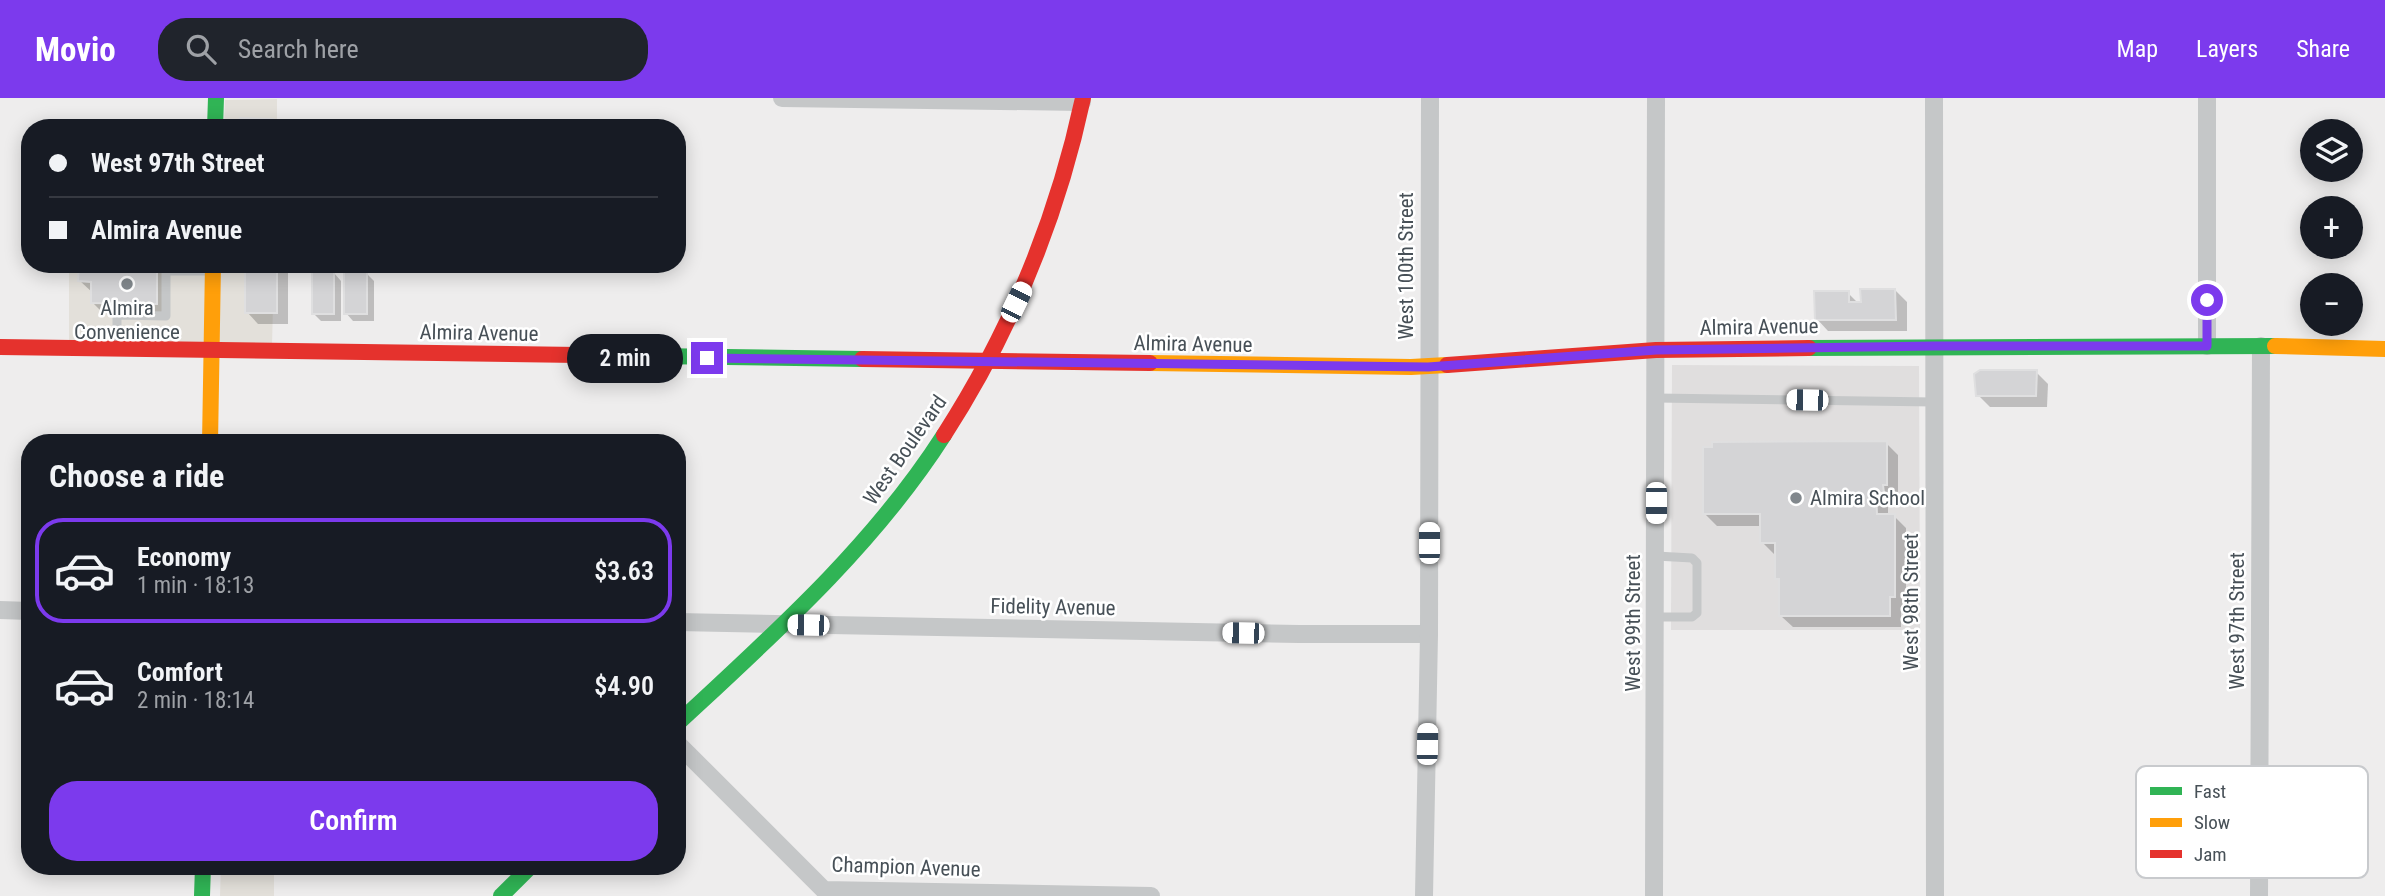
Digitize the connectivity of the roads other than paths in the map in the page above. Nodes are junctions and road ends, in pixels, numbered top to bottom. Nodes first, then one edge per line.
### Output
1 (216, 98) edge
2 (782, 98) edge
3 (1430, 98) edge
4 (1656, 98) edge
5 (1934, 98) edge
6 (2207, 98) edge
7 (1083, 100) edge
8 (215, 119) edge
9 (166, 273) edge
10 (213, 273) edge
11 (1934, 346) junction
12 (2207, 346) junction
13 (2261, 346) junction
14 (0, 347) edge
15 (117, 349) junction
16 (2385, 349) edge
17 (212, 350) junction
18 (1656, 350) junction
19 (986, 362) junction
20 (1428, 367) junction
21 (1656, 398) junction
22 (1934, 402) junction
23 (210, 434) edge
24 (1656, 556) junction
25 (0, 610) edge
26 (21, 611) edge
27 (1655, 617) junction
28 (686, 622) edge
29 (786, 624) junction
30 (1429, 634) junction
31 (686, 716) edge
32 (686, 752) edge
33 (2259, 766) edge
34 (202, 875) edge
35 (522, 875) edge
36 (2259, 878) edge
37 (202, 896) edge
38 (501, 896) edge
39 (1151, 896) edge
40 (1424, 896) edge
41 (1654, 896) edge
42 (1935, 896) edge
43 (2259, 896) edge

1 - 8 street
2 - 7 street
3 - 20 street, West 100th Street
4 - 18 street, West 99th Street
5 - 11 street, West 98th Street
6 - 12 street
7 - 19 street, West Boulevard
9 - 15 lane
10 - 17 street
11 - 12 street, Almira Avenue
11 - 18 street, Almira Avenue
11 - 22 street, West 98th Street
12 - 13 street, Almira Avenue
13 - 16 street, Almira Avenue
13 - 33 street, West 97th Street
14 - 15 street, Almira Avenue
15 - 17 street, Almira Avenue
17 - 19 street, Almira Avenue
17 - 23 street
18 - 20 street, Almira Avenue
18 - 21 street, West 99th Street
19 - 20 street, Almira Avenue
19 - 29 street, West Boulevard
20 - 30 street, West 100th Street
21 - 22 lane
21 - 24 street, West 99th Street
22 - 42 street, West 98th Street
24 - 27 street, West 99th Street
24 - 27 lane
25 - 26 street
27 - 41 street, West 99th Street
28 - 29 street, Fidelity Avenue
29 - 30 street, Fidelity Avenue
29 - 31 street, West Boulevard
30 - 40 street, West 100th Street
32 - 39 street, Champion Avenue
34 - 37 street
35 - 38 street
36 - 43 street, West 97th Street

